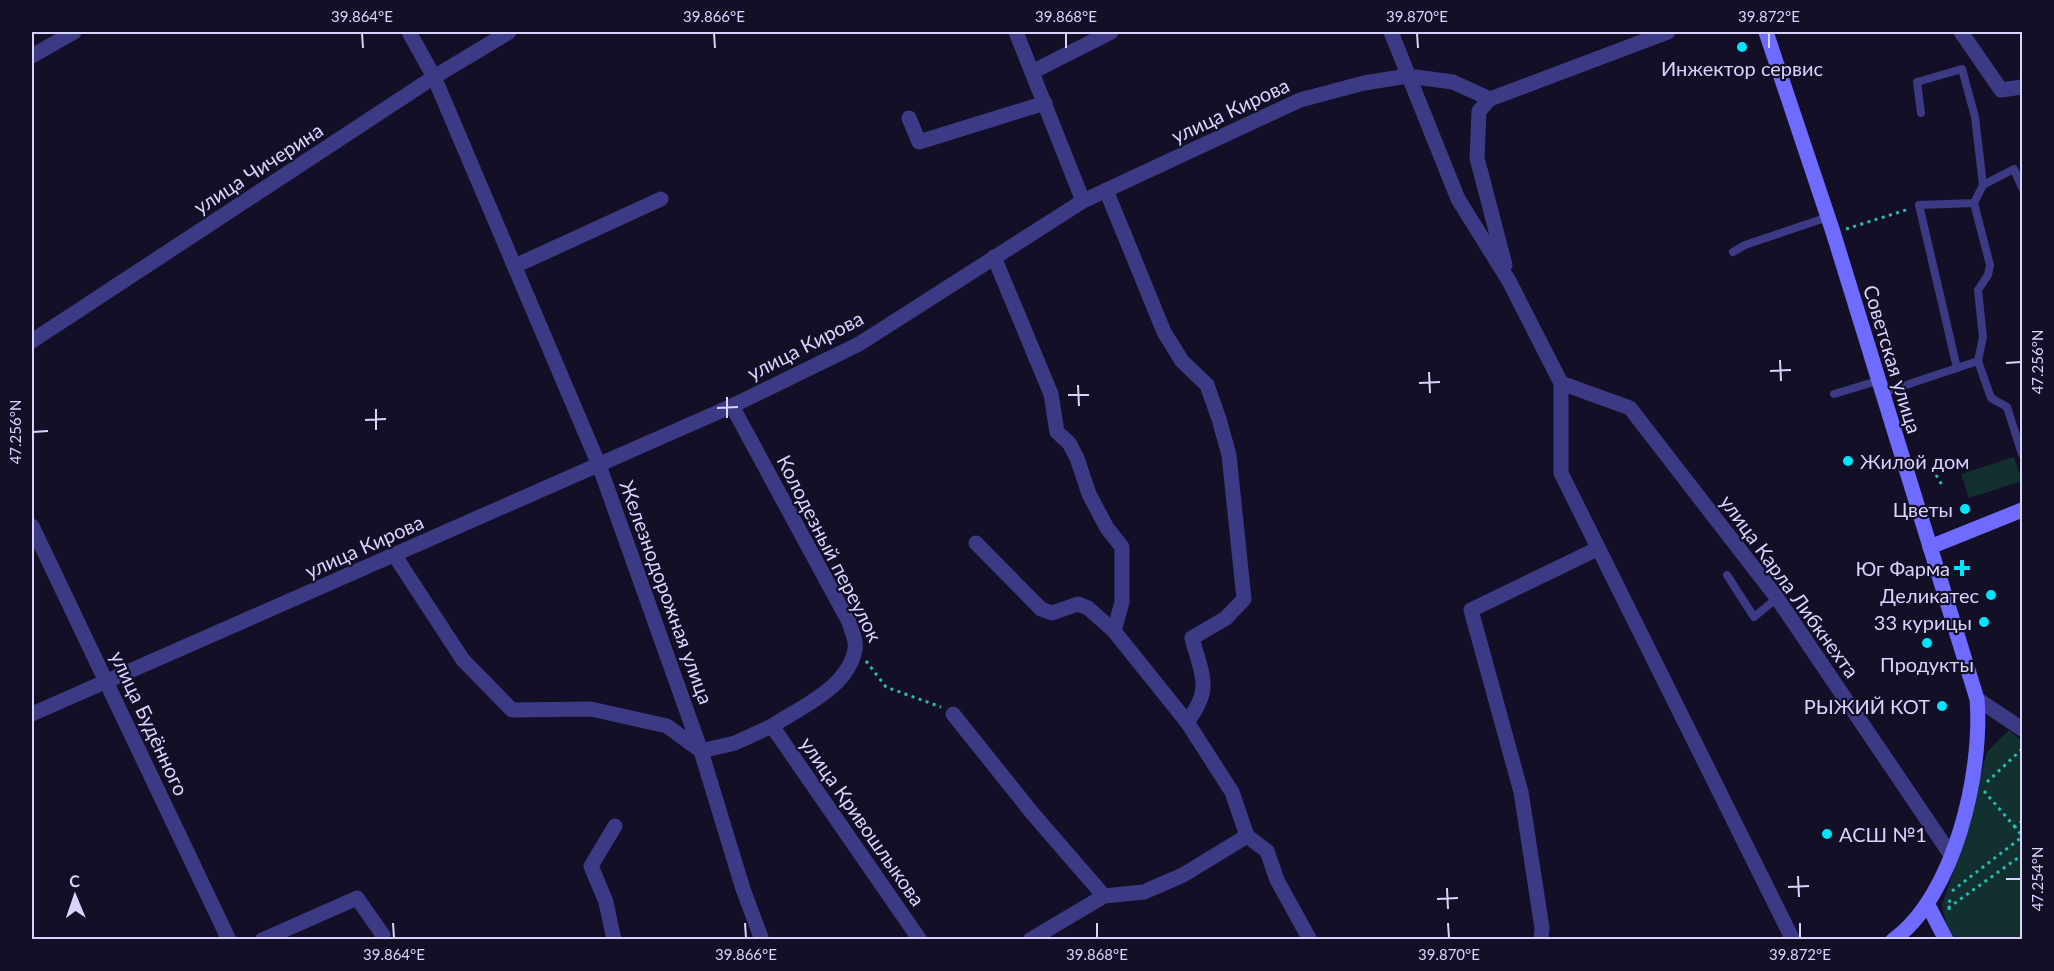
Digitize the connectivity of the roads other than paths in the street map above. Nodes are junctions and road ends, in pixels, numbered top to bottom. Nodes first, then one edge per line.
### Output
1 (74, 32) edge
2 (409, 32) edge
3 (509, 32) edge
4 (1016, 32) edge
5 (1111, 32) edge
6 (1391, 32) edge
7 (1668, 32) edge
8 (1766, 32) edge
9 (1961, 32) edge
10 (32, 56) edge
11 (1032, 72) junction
12 (1408, 76) junction
13 (434, 77) junction
14 (2022, 87) edge
15 (1490, 99) junction
16 (1045, 103) junction
17 (1921, 113) dead end
18 (909, 118) dead end
19 (1983, 185) junction
20 (2022, 188) edge
21 (1106, 190) junction
22 (661, 199) dead end
23 (1083, 201) junction
24 (1974, 203) junction
25 (1828, 217) junction
26 (1733, 252) dead end
27 (994, 257) junction
28 (515, 266) junction
29 (1509, 281) junction
30 (32, 341) edge
31 (1978, 361) junction
32 (1957, 368) junction
33 (1560, 383) junction
34 (1879, 387) junction
35 (1834, 394) dead end
36 (732, 406) junction
37 (2022, 454) edge
38 (599, 465) junction
39 (2022, 510) edge
40 (32, 526) edge
41 (976, 543) dead end
42 (1930, 547) junction
43 (1597, 549) junction
44 (395, 556) junction
45 (1727, 575) dead end
46 (1777, 598) junction
47 (1114, 631) junction
48 (856, 648) joint
49 (106, 681) junction
50 (1977, 699) junction
51 (32, 714) edge
52 (953, 714) road end
53 (1187, 722) junction
54 (772, 726) junction
55 (2022, 729) edge
56 (701, 751) junction
57 (615, 826) dead end
58 (1246, 836) junction
59 (1951, 855) junction
60 (1104, 896) junction
61 (1928, 904) junction
62 (383, 935) dead end
63 (229, 939) edge
64 (262, 939) edge
65 (614, 939) edge
66 (762, 939) edge
67 (920, 939) edge
68 (1030, 939) edge
69 (1310, 939) edge
70 (1541, 939) edge
71 (1793, 939) edge
72 (1893, 939) edge
73 (1946, 939) edge

1 - 10 street
2 - 13 street, Железнодорожная улица
3 - 13 street, улица Чичерина
4 - 11 street
5 - 11 street
6 - 12 street
7 - 15 street
8 - 25 main road, Советская улица
9 - 14 street
11 - 16 street
12 - 15 street, улица Кирова
12 - 21 street, улица Кирова
12 - 29 street
13 - 28 street, Железнодорожная улица
13 - 30 street, улица Чичерина
15 - 29 street
16 - 18 street
16 - 23 street
17 - 19 lane
19 - 20 lane
19 - 24 lane
21 - 23 street, улица Кирова
21 - 53 street
22 - 28 street
23 - 27 street, улица Кирова
24 - 31 lane
24 - 32 lane
25 - 26 lane
25 - 34 main road, Советская улица
27 - 36 street, улица Кирова
27 - 47 street
28 - 38 street, Железнодорожная улица
29 - 33 street
31 - 32 lane
31 - 37 lane
32 - 34 lane
33 - 43 street
33 - 46 street, улица Карла Либкнехта
34 - 35 lane
34 - 42 main road, Советская улица
36 - 38 street, улица Кирова
36 - 48 street, Колодезный переулок
38 - 44 street, улица Кирова
38 - 56 street, Железнодорожная улица
39 - 42 main road
40 - 49 street, улица Будённого
41 - 47 street
42 - 50 main road, Советская улица
43 - 70 street
43 - 71 street
44 - 49 street, улица Кирова
44 - 56 street
45 - 46 lane
46 - 59 street, улица Карла Либкнехта
47 - 53 street
48 - 54 street, улица Кривошлыкова
49 - 51 street, улица Кирова
49 - 63 street, улица Будённого
50 - 55 street
50 - 59 main road, Советская улица
52 - 60 street
53 - 58 street
54 - 56 street, улица Кривошлыкова
54 - 67 street, улица Кривошлыкова
56 - 66 street, Железнодорожная улица
57 - 65 street
58 - 60 street
58 - 69 street
59 - 61 main road, Советская улица
60 - 68 street
61 - 72 main road, Советская улица
61 - 73 main road
62 - 64 street

